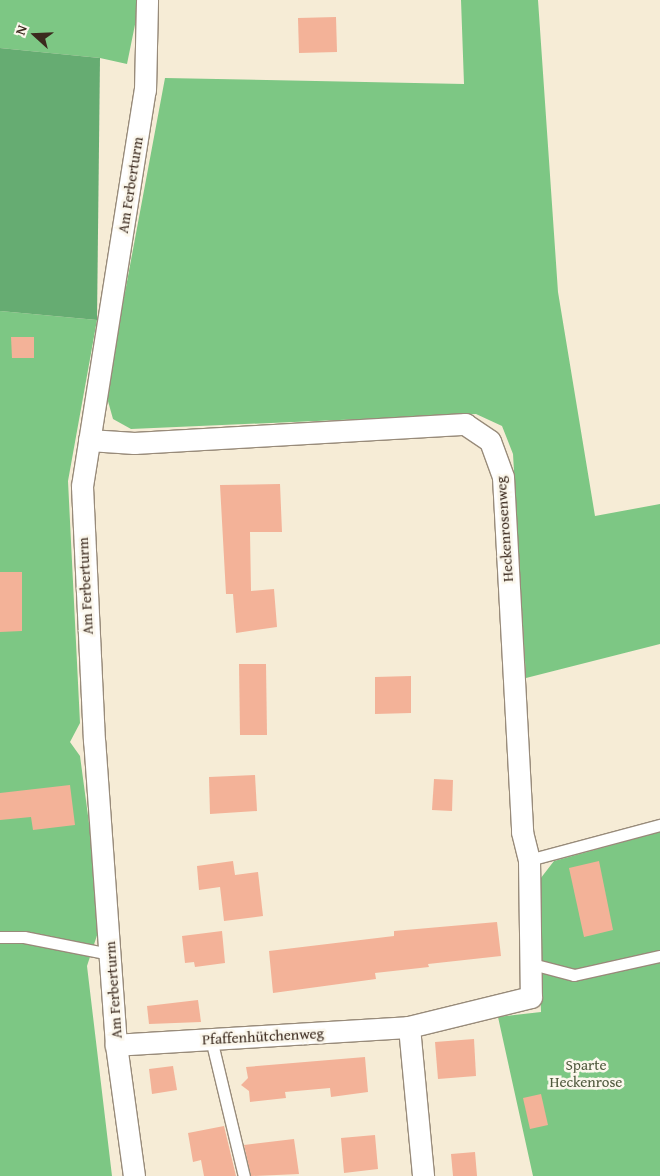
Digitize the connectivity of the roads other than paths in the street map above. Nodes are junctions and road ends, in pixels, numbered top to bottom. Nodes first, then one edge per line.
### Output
1 (147, 0) edge
2 (89, 440) junction
3 (660, 825) edge
4 (530, 860) junction
5 (0, 937) edge
6 (110, 954) junction
7 (660, 956) edge
8 (532, 964) junction
9 (410, 1027) junction
10 (211, 1039) junction
11 (116, 1044) junction
12 (134, 1176) edge
13 (244, 1176) edge
14 (423, 1176) edge

1 - 2 street, Am Ferberturm
2 - 4 street, Heckenrosenweg
2 - 6 street, Am Ferberturm
3 - 4 lane
4 - 8 street, Pfaffenhütchenweg
5 - 6 lane
6 - 11 street, Am Ferberturm
7 - 8 lane
8 - 9 street, Pfaffenhütchenweg
9 - 10 street, Pfaffenhütchenweg
9 - 14 street
10 - 11 street, Pfaffenhütchenweg
10 - 13 lane
11 - 12 street, Am Ferberturm

